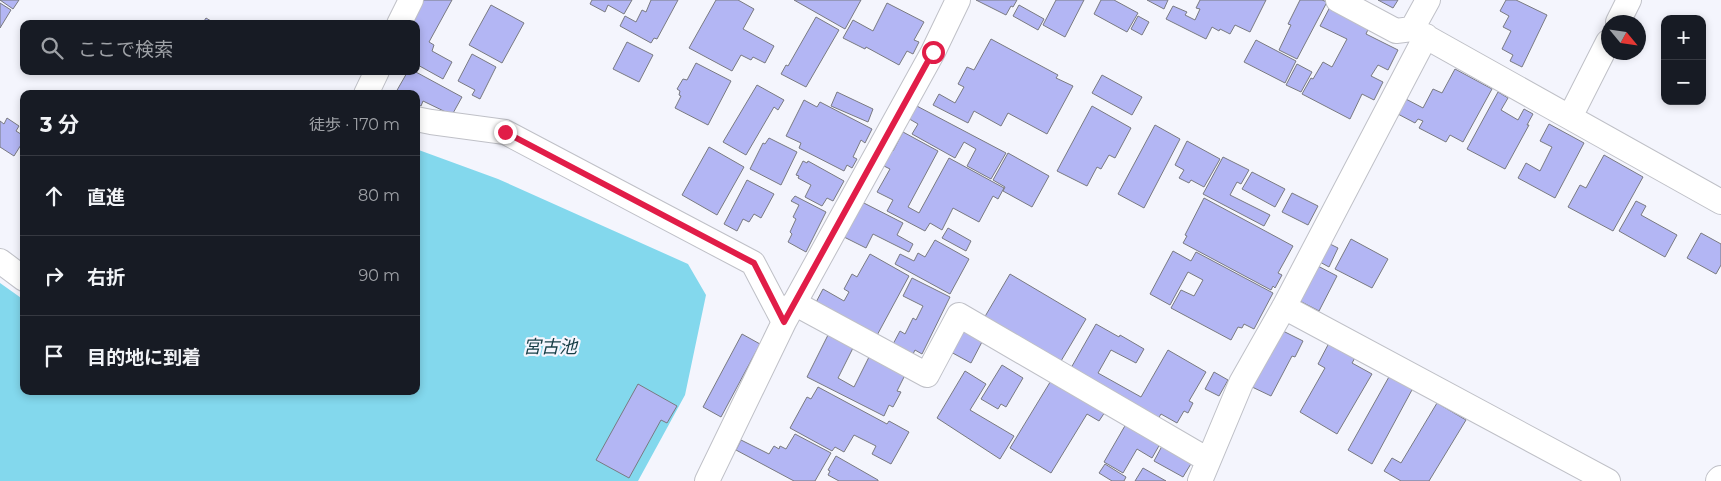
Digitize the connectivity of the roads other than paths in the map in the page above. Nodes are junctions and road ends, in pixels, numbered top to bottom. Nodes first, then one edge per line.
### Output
1 (411, 0) edge
2 (958, 0) edge
3 (1338, 0) edge
4 (1428, 0) edge
5 (1630, 0) edge
6 (1622, 15) edge
7 (401, 20) edge
8 (1419, 33) junction
9 (1601, 56) edge
10 (375, 75) edge
11 (368, 90) edge
12 (1570, 117) junction
13 (420, 119) edge
14 (1721, 202) edge
15 (0, 261) edge
16 (20, 276) edge
17 (1284, 306) junction
18 (789, 313) junction
19 (1204, 471) edge
20 (707, 481) edge
21 (1608, 481) edge

1 - 7 street
2 - 18 street
3 - 8 street
4 - 8 street
5 - 6 street
8 - 12 street
8 - 17 street
9 - 12 street
10 - 11 street
12 - 14 street
13 - 18 street
15 - 16 street
17 - 19 street
17 - 21 street
18 - 19 street
18 - 20 street

